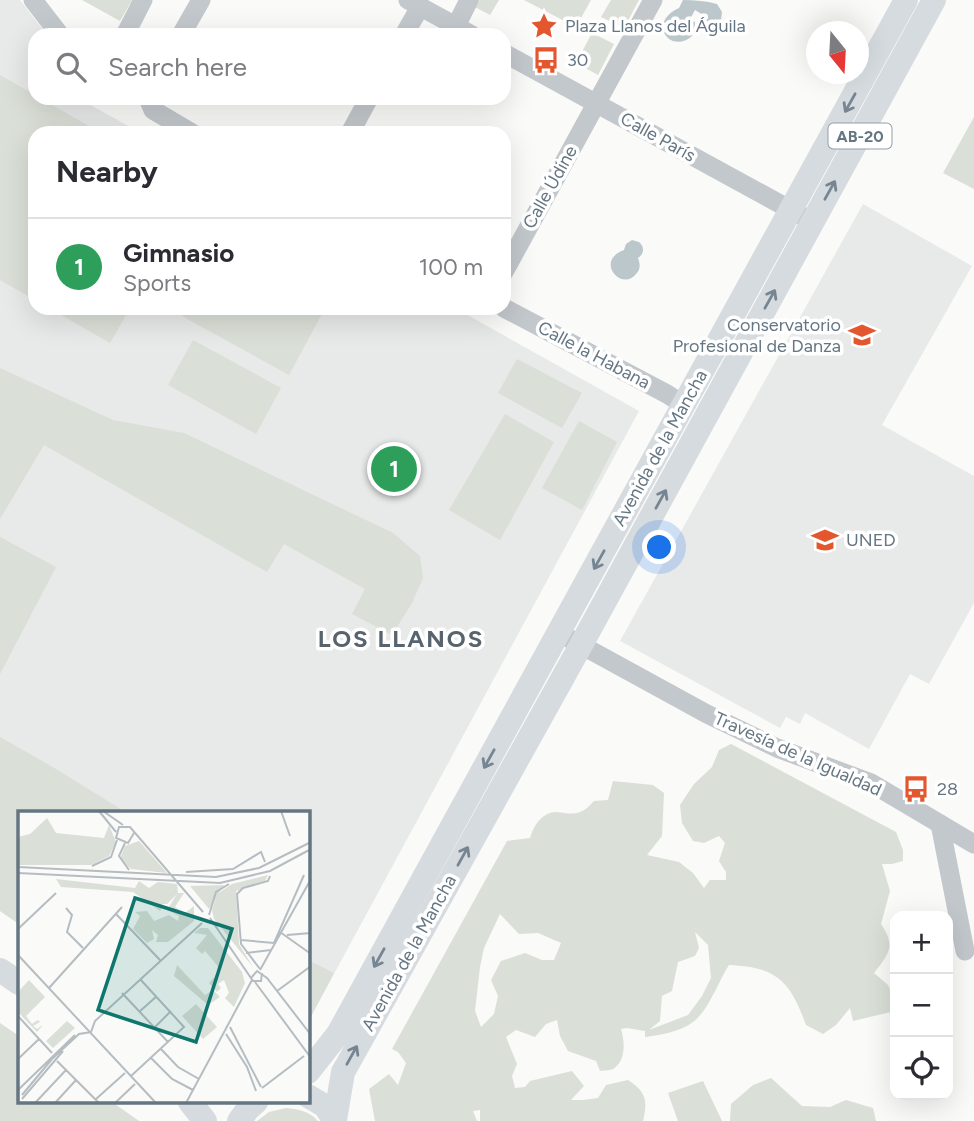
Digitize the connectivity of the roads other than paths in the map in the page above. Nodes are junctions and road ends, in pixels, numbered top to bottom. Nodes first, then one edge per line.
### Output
1 (33, 0) edge
2 (142, 0) edge
3 (201, 0) edge
4 (470, 0) edge
5 (653, 0) edge
6 (414, 3) edge
7 (917, 5) edge
8 (55, 28) edge
9 (128, 28) edge
10 (185, 28) edge
11 (406, 28) edge
12 (459, 28) edge
13 (465, 28) edge
14 (511, 57) edge
15 (596, 103) junction
16 (151, 105) edge
17 (365, 105) edge
18 (180, 126) edge
19 (354, 126) edge
20 (802, 216) junction
21 (511, 259) edge
22 (511, 312) edge
23 (684, 405) junction
24 (558, 633) junction
25 (581, 645) junction
26 (940, 824) junction
27 (974, 844) edge
28 (965, 951) dead end
29 (0, 970) edge
30 (18, 982) edge
31 (310, 1069) edge
32 (310, 1097) edge
33 (192, 1104) edge
34 (254, 1104) edge
35 (205, 1121) edge
36 (239, 1121) edge
37 (335, 1121) edge

1 - 8 street
2 - 9 street
3 - 10 street
4 - 13 street
5 - 15 street
6 - 11 street
6 - 12 street
7 - 20 main road, Avenida de la Mancha / AB-20
14 - 15 street, Calle París
15 - 20 street, Calle París
15 - 21 street, Calle Údine
16 - 18 street
17 - 19 street
20 - 23 main road, Avenida de la Mancha / AB-20
25 -> 20 main road, Avenida de la Mancha / AB-20
22 - 23 street, Calle la Habana
23 -> 24 main road, Avenida de la Mancha / AB-20
24 - 25 street
24 -> 31 main road, Avenida de la Mancha / AB-20
25 - 26 street, Travesía de la Igualdad
37 -> 25 main road, Avenida de la Mancha
26 - 27 street, Travesía de la Igualdad
26 - 28 street
29 - 30 main road
32 - 37 main road
33 - 35 main road
34 - 36 main road

